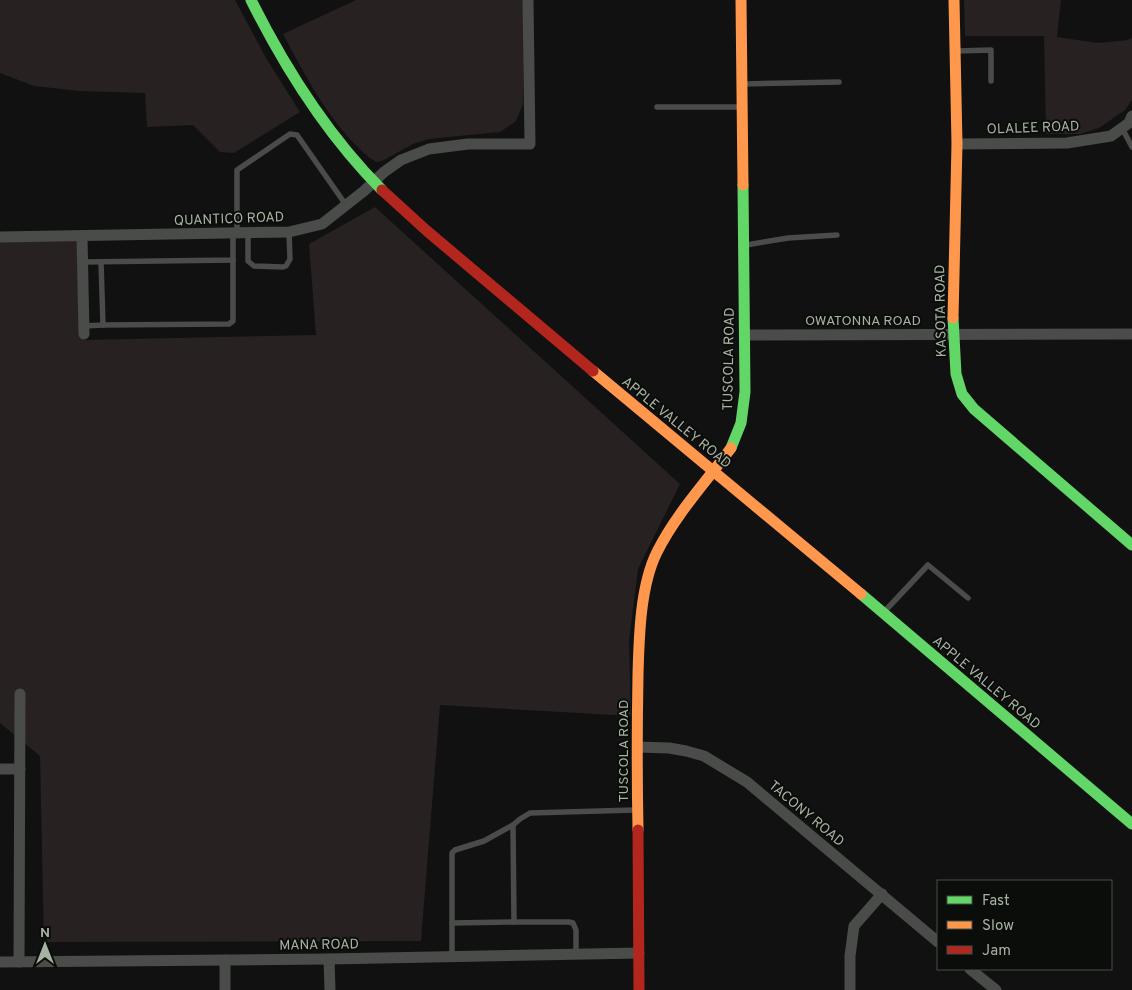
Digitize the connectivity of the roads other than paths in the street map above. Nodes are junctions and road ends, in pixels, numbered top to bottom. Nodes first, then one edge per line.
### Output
1 (251, 0) edge
2 (528, 0) edge
3 (741, 0) edge
4 (954, 0) edge
5 (955, 51) junction
6 (991, 81) dead end
7 (839, 82) dead end
8 (742, 84) junction
9 (657, 107) dead end
10 (742, 107) junction
11 (1132, 116) edge
12 (1122, 128) junction
13 (957, 144) junction
14 (1132, 147) edge
15 (373, 181) junction
16 (346, 205) junction
17 (289, 232) junction
18 (239, 233) junction
19 (837, 235) dead end
20 (82, 236) junction
21 (0, 237) edge
22 (744, 245) junction
23 (233, 260) junction
24 (83, 262) junction
25 (101, 262) junction
26 (103, 325) junction
27 (84, 330) joint
28 (953, 334) junction
29 (1132, 334) edge
30 (745, 335) junction
31 (714, 472) junction
32 (1132, 545) edge
33 (968, 598) dead end
34 (883, 614) junction
35 (20, 694) dead end
36 (638, 747) junction
37 (20, 769) junction
38 (0, 770) edge
39 (637, 810) junction
40 (1132, 824) edge
41 (513, 825) junction
42 (882, 894) junction
43 (514, 922) junction
44 (452, 923) junction
45 (937, 941) edge
46 (639, 953) junction
47 (576, 954) junction
48 (452, 957) junction
49 (329, 959) junction
50 (225, 960) junction
51 (0, 962) edge
52 (19, 962) junction
53 (971, 970) edge
54 (225, 990) edge
55 (330, 990) edge
56 (639, 990) edge
57 (850, 990) edge
58 (996, 990) edge

1 - 15 street, APPLE VALLEY ROAD
2 - 15 street, QUANTICO ROAD
3 - 8 street, TUSCOLA ROAD
4 - 5 street, KASOTA ROAD
5 - 6 lane
5 - 13 street, KASOTA ROAD
7 - 8 lane
8 - 10 street, TUSCOLA ROAD
9 - 10 lane
10 - 22 street, TUSCOLA ROAD
11 - 12 street, OLALEE ROAD
12 - 13 street, OLALEE ROAD
12 - 14 lane
13 - 28 street, KASOTA ROAD
15 - 16 street, QUANTICO ROAD
15 - 31 street, APPLE VALLEY ROAD
16 - 17 street, QUANTICO ROAD
16 - 18 lane
17 - 18 street, QUANTICO ROAD
17 - 18 lane
18 - 20 street, QUANTICO ROAD
18 - 23 lane
19 - 22 lane
20 - 21 street, QUANTICO ROAD
20 - 24 street
22 - 30 street, TUSCOLA ROAD
23 - 25 lane
23 - 26 lane
24 - 25 lane
24 - 27 street
25 - 26 lane
26 - 27 lane
28 - 29 street, OWATONNA ROAD
28 - 30 street, OWATONNA ROAD
28 - 32 street, KASOTA ROAD
30 - 31 street, TUSCOLA ROAD
31 - 34 street, APPLE VALLEY ROAD
31 - 36 street, TUSCOLA ROAD
33 - 34 lane
34 - 40 street, APPLE VALLEY ROAD
35 - 37 street
36 - 39 street, TUSCOLA ROAD
36 - 42 street, TACONY ROAD
37 - 38 street
37 - 52 street
39 - 41 lane
39 - 46 street, TUSCOLA ROAD
41 - 43 lane
41 - 44 lane
42 - 45 street, TACONY ROAD
42 - 57 street
43 - 44 lane
43 - 47 lane
44 - 48 lane
46 - 47 street, MANA ROAD
46 - 56 street, TUSCOLA ROAD
47 - 48 street, MANA ROAD
48 - 49 street, MANA ROAD
49 - 50 street, MANA ROAD
49 - 55 street
50 - 52 street, MANA ROAD
50 - 54 street
51 - 52 street, MANA ROAD
53 - 58 street

